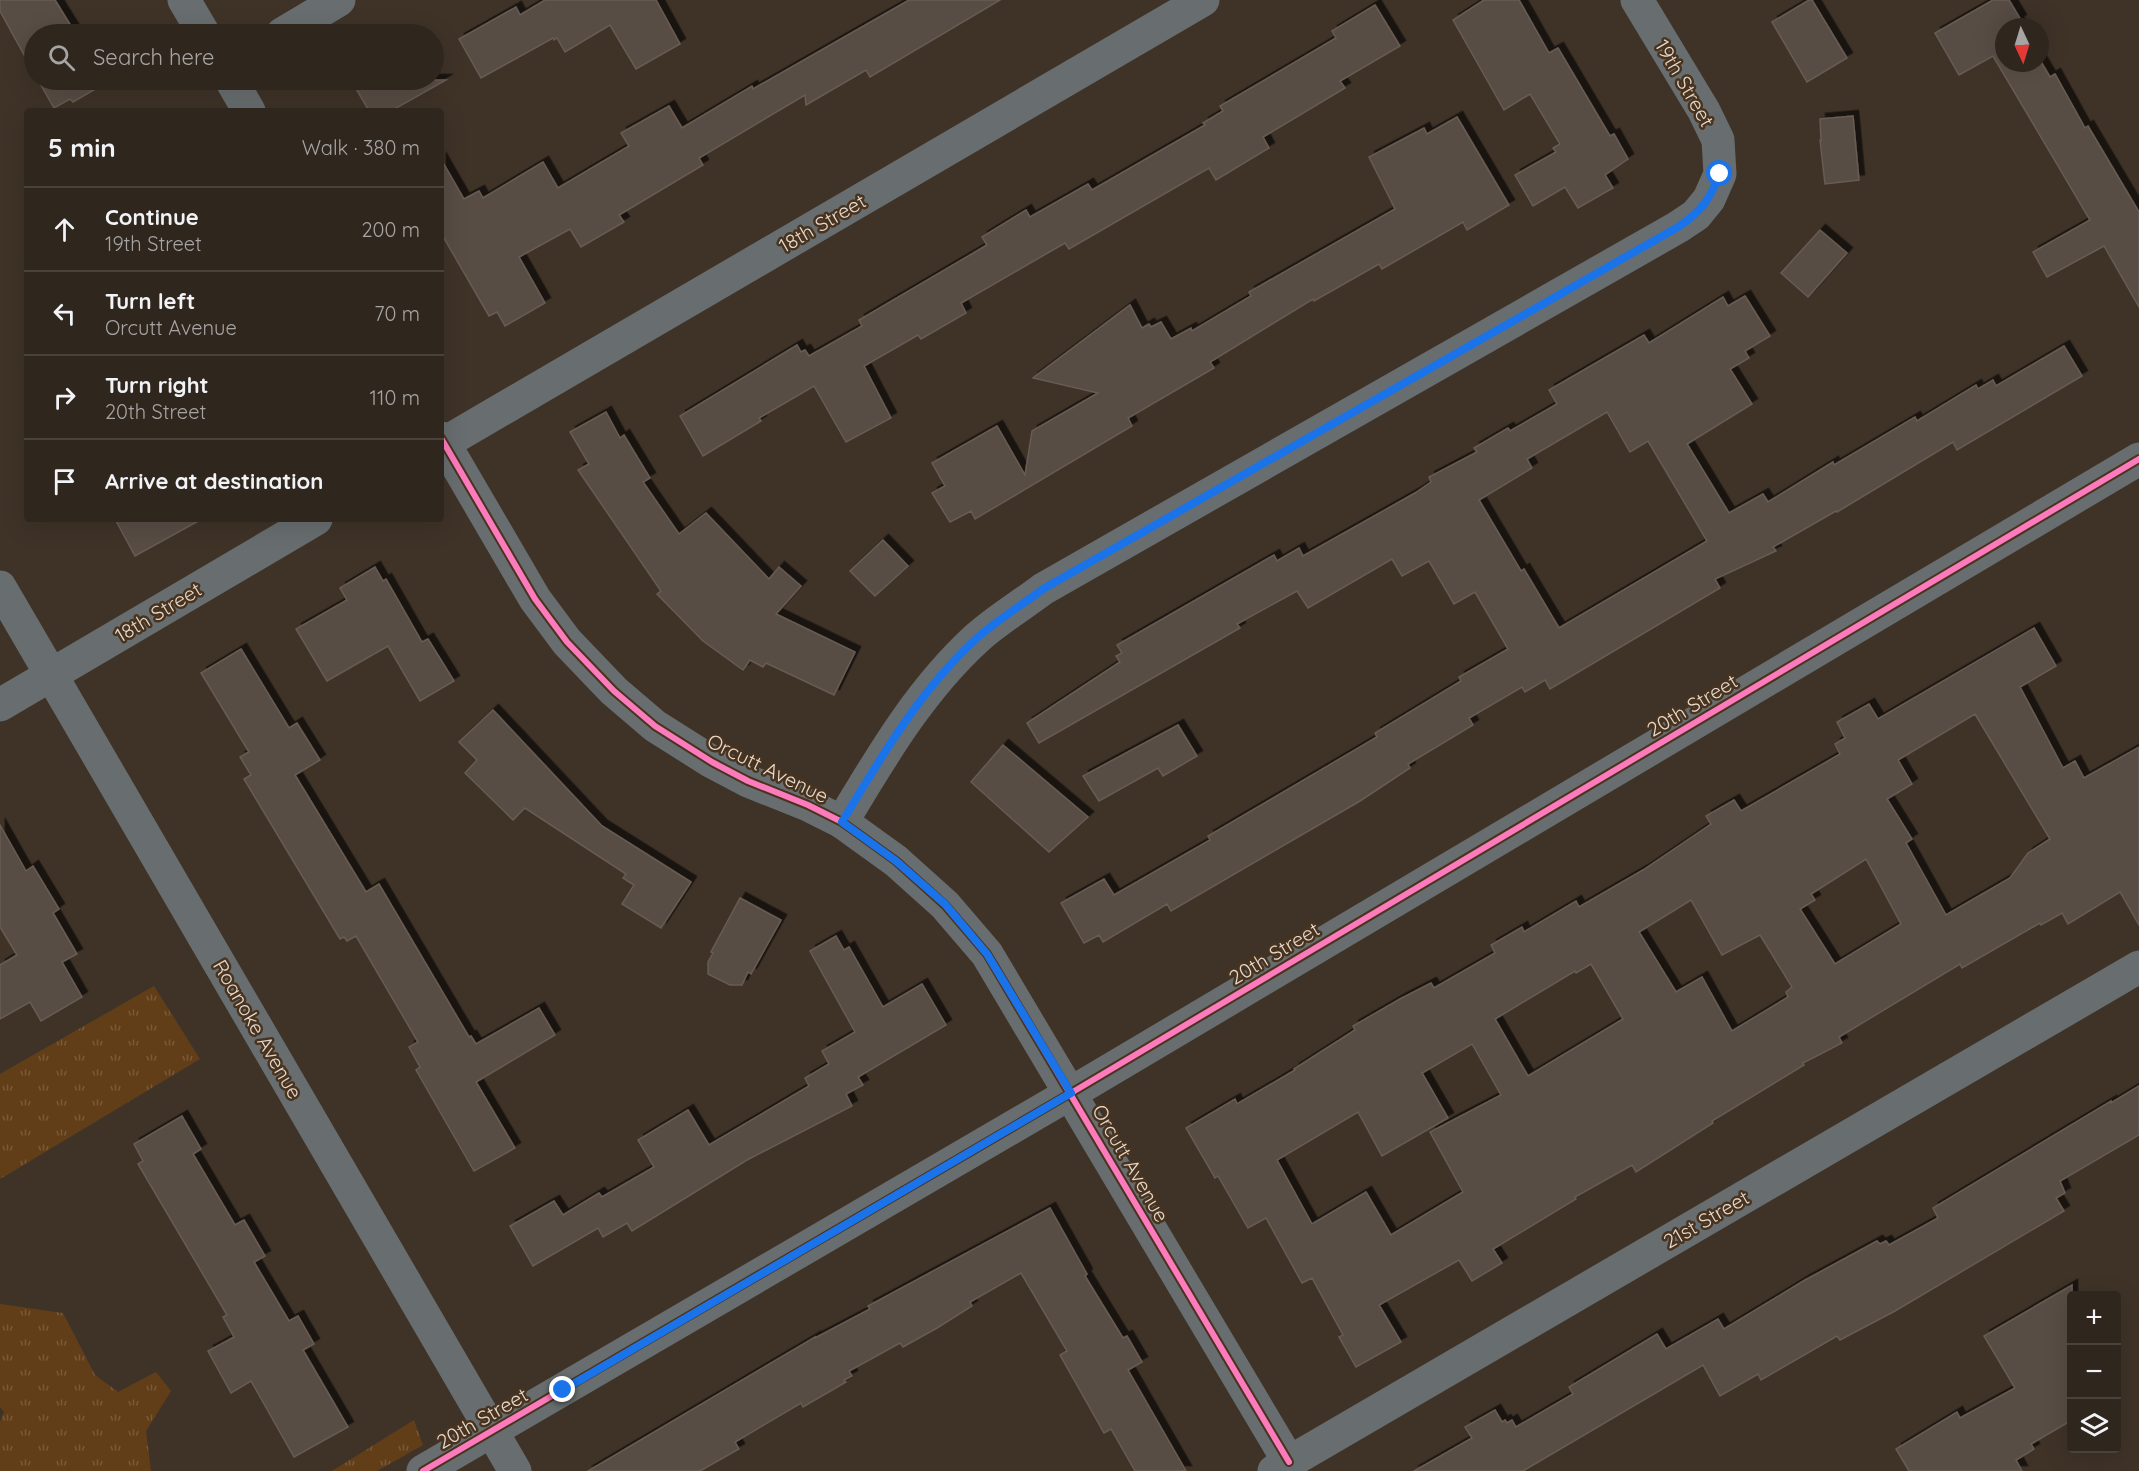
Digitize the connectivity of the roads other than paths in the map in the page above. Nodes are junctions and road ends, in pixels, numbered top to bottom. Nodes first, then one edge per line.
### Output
1 (184, 0) edge
2 (339, 0) edge
3 (1203, 0) edge
4 (1637, 0) edge
5 (198, 24) edge
6 (299, 24) edge
7 (237, 90) edge
8 (247, 108) edge
9 (444, 441) edge
10 (444, 445) edge
11 (2139, 459) edge
12 (311, 522) edge
13 (0, 587) edge
14 (52, 675) junction
15 (0, 705) edge
16 (842, 822) junction
17 (2139, 967) edge
18 (1071, 1093) junction
19 (492, 1431) junction
20 (1281, 1467) edge
21 (423, 1471) edge
22 (515, 1471) edge

1 - 5 street
2 - 6 street
3 - 9 street, 18th Street
4 - 16 street, 19th Street
7 - 8 street
10 - 16 street, Orcutt Avenue
11 - 18 street, 20th Street
12 - 14 street, 18th Street
13 - 14 street, Roanoke Avenue
14 - 15 street, 18th Street
14 - 19 street, Roanoke Avenue
16 - 18 street, Orcutt Avenue
17 - 20 street, 21st Street
18 - 19 street, 20th Street
18 - 20 street, Orcutt Avenue
19 - 21 street, 20th Street
19 - 22 street, Roanoke Avenue

